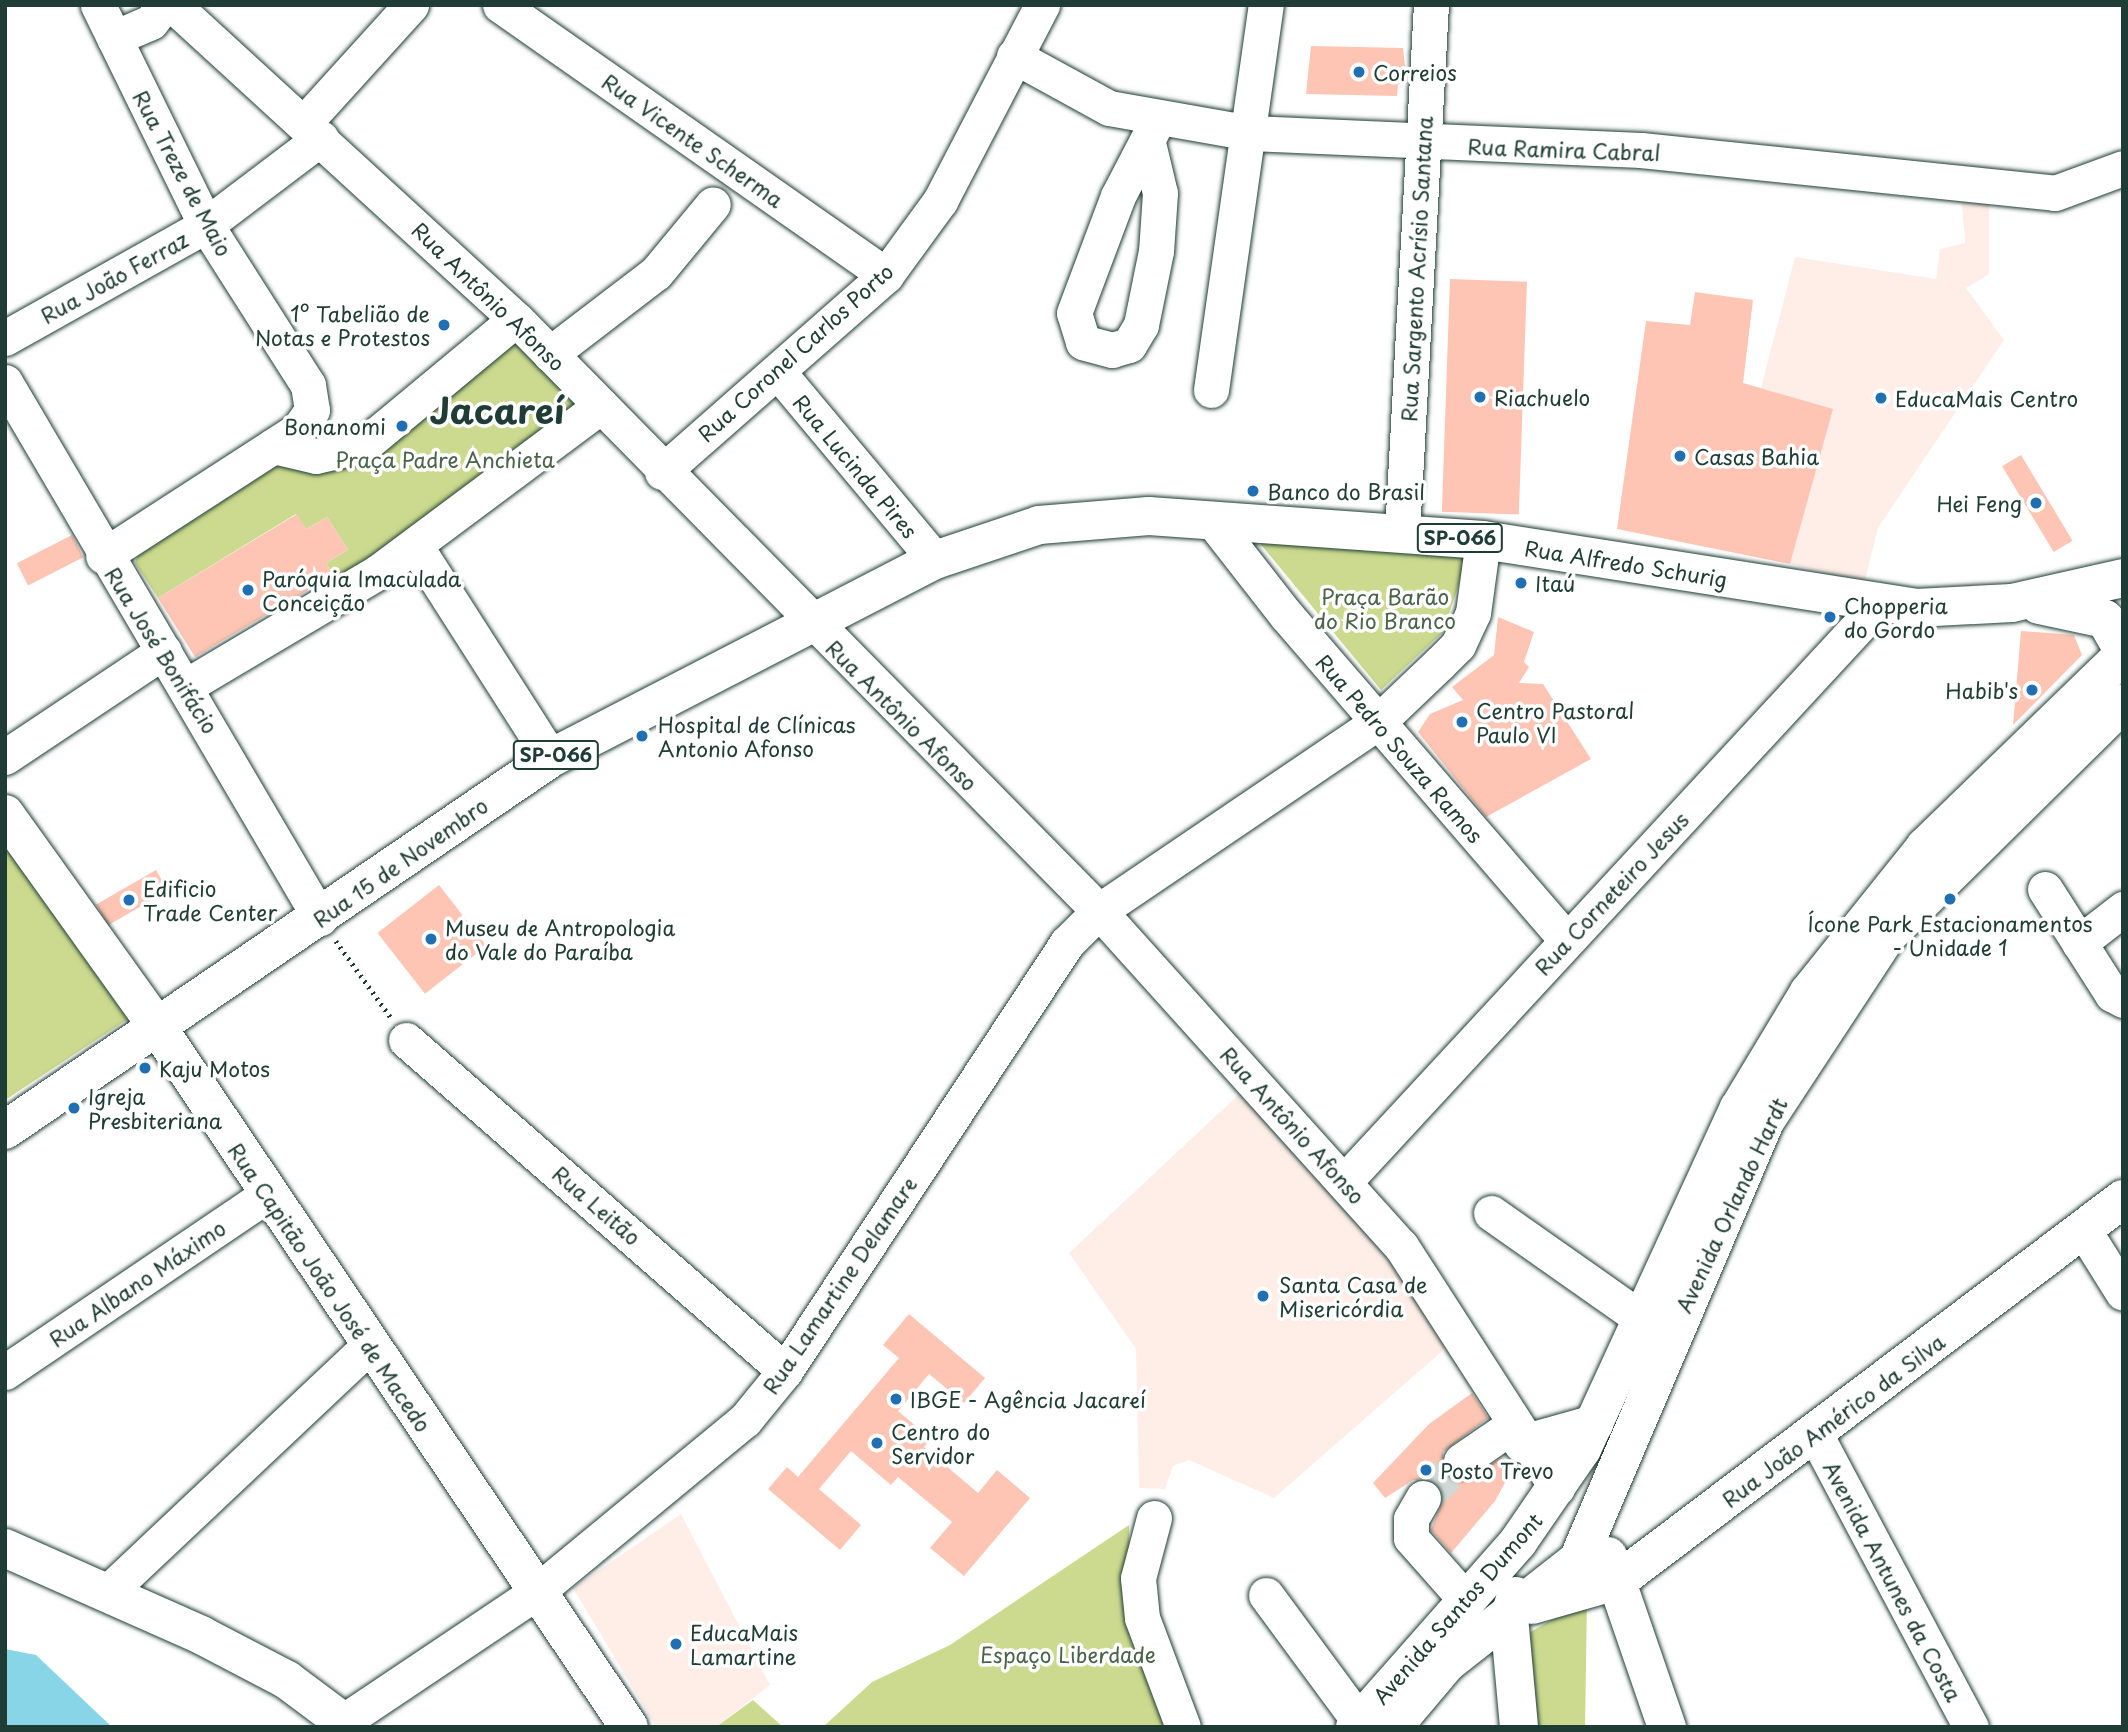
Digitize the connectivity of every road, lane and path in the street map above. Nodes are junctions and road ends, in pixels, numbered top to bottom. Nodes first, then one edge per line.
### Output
1 (98, 5) edge
2 (164, 5) edge
3 (173, 5) edge
4 (411, 5) edge
5 (500, 5) edge
6 (1042, 5) edge
7 (1266, 5) edge
8 (1431, 5) edge
9 (114, 38) junction
10 (1014, 56) junction
11 (313, 130) junction
12 (1153, 134) junction
13 (1251, 134) junction
14 (1422, 144) junction
15 (2123, 168) edge
16 (713, 204) dead end
17 (206, 225) junction
18 (886, 275) junction
19 (516, 320) junction
20 (5, 338) edge
21 (550, 354) junction
22 (778, 372) junction
23 (5, 382) edge
24 (1211, 390) dead end
25 (601, 406) junction
26 (273, 446) junction
27 (662, 472) junction
28 (1211, 519) junction
29 (1402, 533) junction
30 (1483, 540) junction
31 (415, 547) junction
32 (103, 556) junction
33 (934, 561) junction
34 (2123, 578) edge
35 (2012, 603) junction
36 (1879, 604) junction
37 (813, 627) junction
38 (164, 651) junction
39 (2123, 652) edge
40 (186, 686) junction
41 (2123, 703) edge
42 (1377, 723) junction
43 (5, 757) edge
44 (551, 758) junction
45 (5, 814) edge
46 (2045, 889) dead end
47 (2123, 909) edge
48 (1099, 911) junction
49 (320, 918) junction
50 (1567, 941) junction
51 (2080, 943) junction
52 (2123, 1000) edge
53 (156, 1025) junction
54 (406, 1040) joint
55 (5, 1130) edge
56 (1345, 1182) junction
57 (268, 1194) junction
58 (2123, 1199) edge
59 (1491, 1213) dead end
60 (2083, 1229) junction
61 (2123, 1293) edge
62 (1642, 1319) junction
63 (369, 1346) junction
64 (785, 1371) junction
65 (5, 1372) edge
66 (1594, 1423) junction
67 (1815, 1434) junction
68 (1518, 1435) junction
69 (1461, 1461) tunnel mouth
70 (1557, 1488) junction
71 (1423, 1498) tunnel mouth
72 (1154, 1518) dead end
73 (1594, 1524) junction
74 (1518, 1542) junction
75 (5, 1548) edge
76 (1619, 1580) junction
77 (110, 1590) junction
78 (535, 1593) junction
79 (1266, 1595) dead end
80 (1465, 1599) junction
81 (1518, 1611) junction
82 (347, 1724) edge
83 (1369, 1725) edge
84 (629, 1727) edge
85 (1183, 1727) edge
86 (1518, 1727) edge
87 (1667, 1727) edge
88 (1971, 1727) edge

1 - 9 street, Rua Treze de Maio
2 - 9 street
3 - 11 street, Rua Antônio Afonso
4 - 11 street, Rua João Ferraz
5 - 18 street, Rua Vicente Scherma
6 - 10 street, Rua Coronel Carlos Porto
7 - 13 street
8 - 14 street, Rua Sargento Acrísio Santana
9 - 17 street, Rua Treze de Maio
10 - 12 street, Rua Ramira Cabral
10 - 18 street, Rua Coronel Carlos Porto
11 - 17 street, Rua João Ferraz
11 - 19 street, Rua Antônio Afonso
12 - 12 street
12 - 13 street, Rua Ramira Cabral
13 - 14 street, Rua Ramira Cabral
13 - 24 street
14 - 15 street, Rua Ramira Cabral
14 - 29 street, Rua Sargento Acrísio Santana
16 - 21 street
17 - 20 street, Rua João Ferraz
17 - 26 street, Rua Treze de Maio
18 - 22 street, Rua Coronel Carlos Porto
19 - 21 street, Rua Antônio Afonso
19 - 26 street
21 - 25 street, Rua Antônio Afonso
22 - 27 street, Rua Coronel Carlos Porto
22 - 33 street, Rua Lucinda Pires
23 - 32 street, Rua José Bonifácio
25 - 27 street, Rua Antônio Afonso
25 - 31 street
26 - 32 street
27 - 37 street, Rua Antônio Afonso
28 - 29 main road, Rua Alfredo Schurig / SP-066
28 - 33 main road, Rua Alfredo Schurig / SP-066
28 - 42 street, Rua Pedro Souza Ramos
29 - 30 main road, Rua Alfredo Schurig / SP-066
30 - 36 main road, Rua Alfredo Schurig / SP-066
30 - 42 street
31 - 40 street
31 - 44 street
32 - 38 street, Rua José Bonifácio
33 - 37 main road, Rua Alfredo Schurig / SP-066
34 - 35 main road, Rua Alfredo Schurig / SP-066
35 - 36 main road, Rua Alfredo Schurig / SP-066
35 - 39 main road
36 - 50 street, Rua Corneteiro Jesus
37 - 44 main road, Rua 15 de Novembro / SP-066
37 - 48 street, Rua Antônio Afonso
38 - 40 street, Rua José Bonifácio
38 - 43 street
39 - 62 main road, Avenida Orlando Hardt
40 - 49 street, Rua José Bonifácio
41 - 73 main road, Avenida Orlando Hardt
42 - 48 street, Rua Lamartine Delamare
42 - 50 street, Rua Pedro Souza Ramos
44 - 49 main road, Rua 15 de Novembro / SP-066
45 - 53 main road, Rua Capitão João José de Macedo
46 - 51 street
47 - 51 street
48 - 56 street, Rua Antônio Afonso
48 - 64 street, Rua Lamartine Delamare
49 - 53 main road, Rua 15 de Novembro / SP-066
49 - 54 path
50 - 56 street, Rua Corneteiro Jesus
51 - 52 street
53 - 55 main road, Rua 15 de Novembro / SP-066
53 - 57 main road, Rua Capitão João José de Macedo
54 - 64 street, Rua Leitão
56 - 68 street, Rua Antônio Afonso
57 - 63 main road, Rua Capitão João José de Macedo
57 - 65 street, Rua Albano Máximo
58 - 60 main road, Rua João Américo da Silva
59 - 62 street
60 - 61 street
60 - 67 main road, Rua João Américo da Silva
62 - 66 main road, Avenida Orlando Hardt
63 - 77 street
63 - 78 main road, Rua Capitão João José de Macedo
64 - 78 street, Rua Lamartine Delamare
66 - 68 main road
66 - 70 main road, Avenida Orlando Hardt
67 - 76 main road, Rua João Américo da Silva
67 - 88 street, Avenida Antunes da Costa
68 - 69 street
68 - 70 street, Rua Antônio Afonso
70 - 73 main road
70 - 74 main road, Avenida Santos Dumont
71 - 80 street
72 - 85 street
73 - 76 main road
73 - 81 main road, Avenida Orlando Hardt
74 - 80 main road, Avenida Santos Dumont
74 - 81 main road
75 - 77 main road
76 - 81 main road, Rua João Américo da Silva
76 - 87 main road
77 - 82 main road
78 - 82 street, Rua Lamartine Delamare
78 - 84 main road, Rua Capitão João José de Macedo
79 - 83 street
80 - 83 main road, Avenida Santos Dumont
81 - 83 main road, Avenida Santos Dumont
81 - 86 main road

